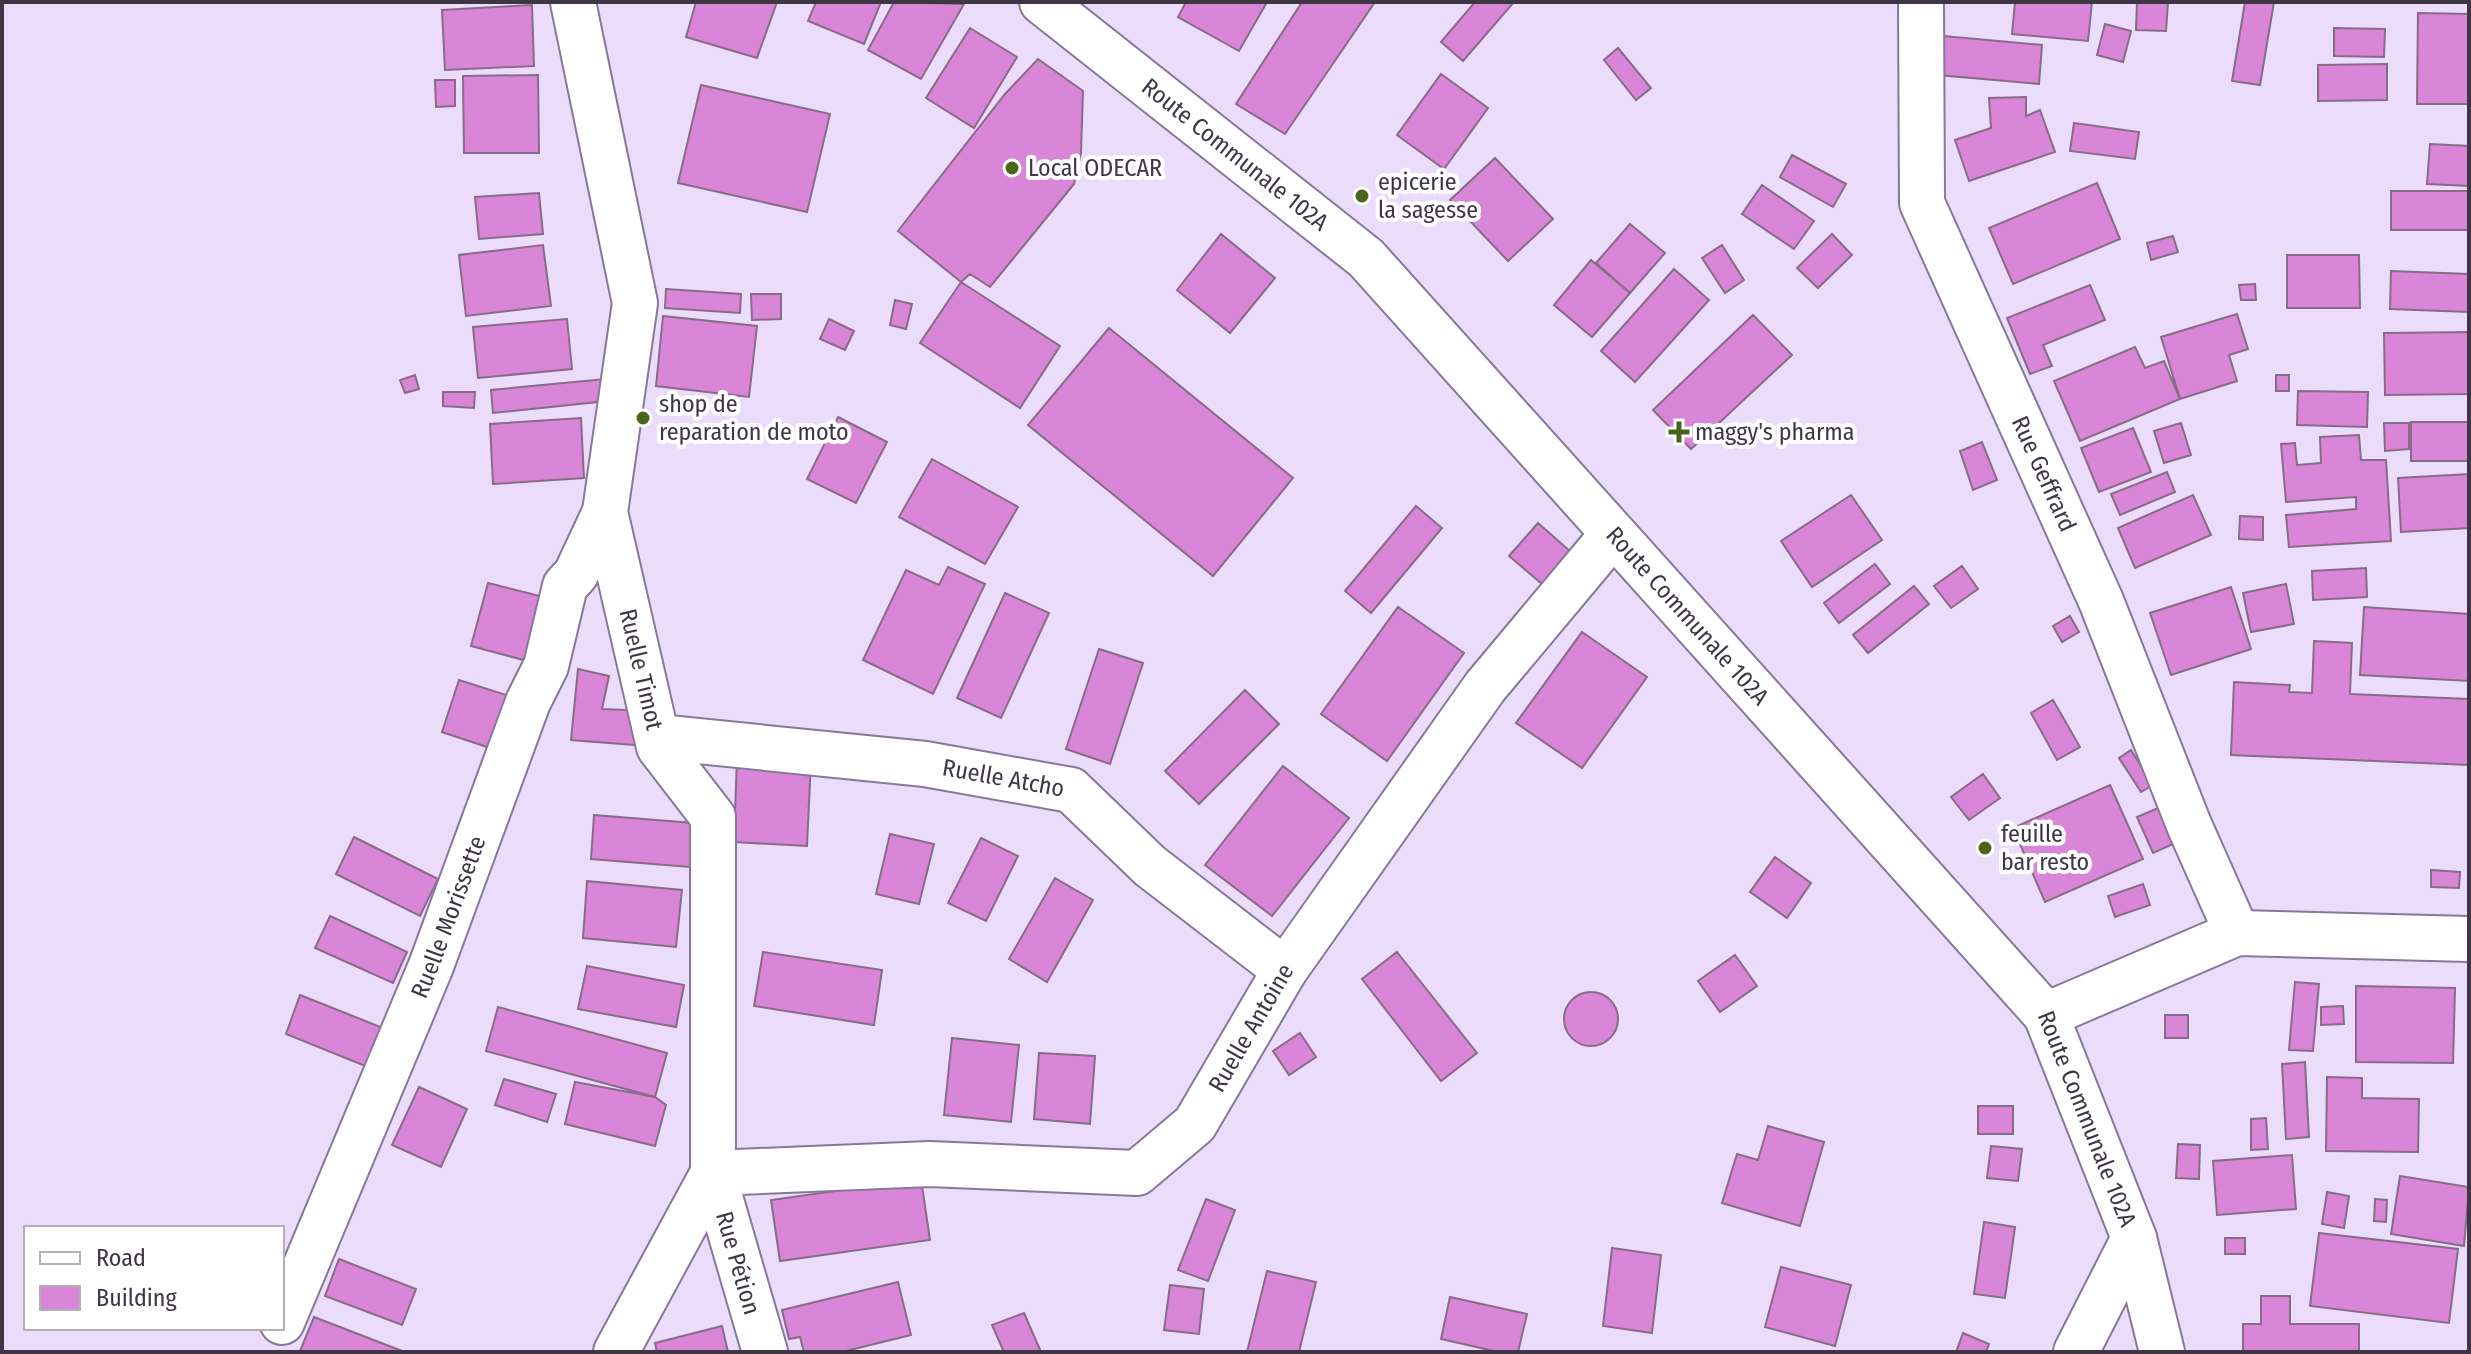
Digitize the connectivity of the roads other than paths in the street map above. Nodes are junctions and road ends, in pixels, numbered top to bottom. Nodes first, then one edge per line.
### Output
1 (573, 2) edge
2 (1921, 2) edge
3 (1066, 11) edge
4 (605, 512) junction
5 (1613, 534) junction
6 (658, 737) junction
7 (2237, 933) junction
8 (2469, 939) edge
9 (1285, 970) junction
10 (2046, 1015) junction
11 (713, 1173) junction
12 (2134, 1238) junction
13 (284, 1317) edge
14 (279, 1330) edge
15 (272, 1352) edge
16 (616, 1352) edge
17 (765, 1352) edge
18 (2076, 1352) edge
19 (2162, 1352) edge

1 - 4 street, Ruelle Timot
2 - 7 street, Rue Geffrard
3 - 5 street, Route Communale 102A
4 - 6 street, Ruelle Timot
4 - 13 street, Ruelle Morissette
5 - 9 street, Ruelle Antoine
5 - 10 street, Route Communale 102A
6 - 9 street, Ruelle Atcho
6 - 11 street, Ruelle Timot
7 - 8 street
7 - 10 street
9 - 11 street, Ruelle Antoine
10 - 12 street, Route Communale 102A
11 - 16 street, Ruelle Timot
11 - 17 street, Rue Pétion
12 - 18 street
12 - 19 street, Route Communale 102A
14 - 15 street

